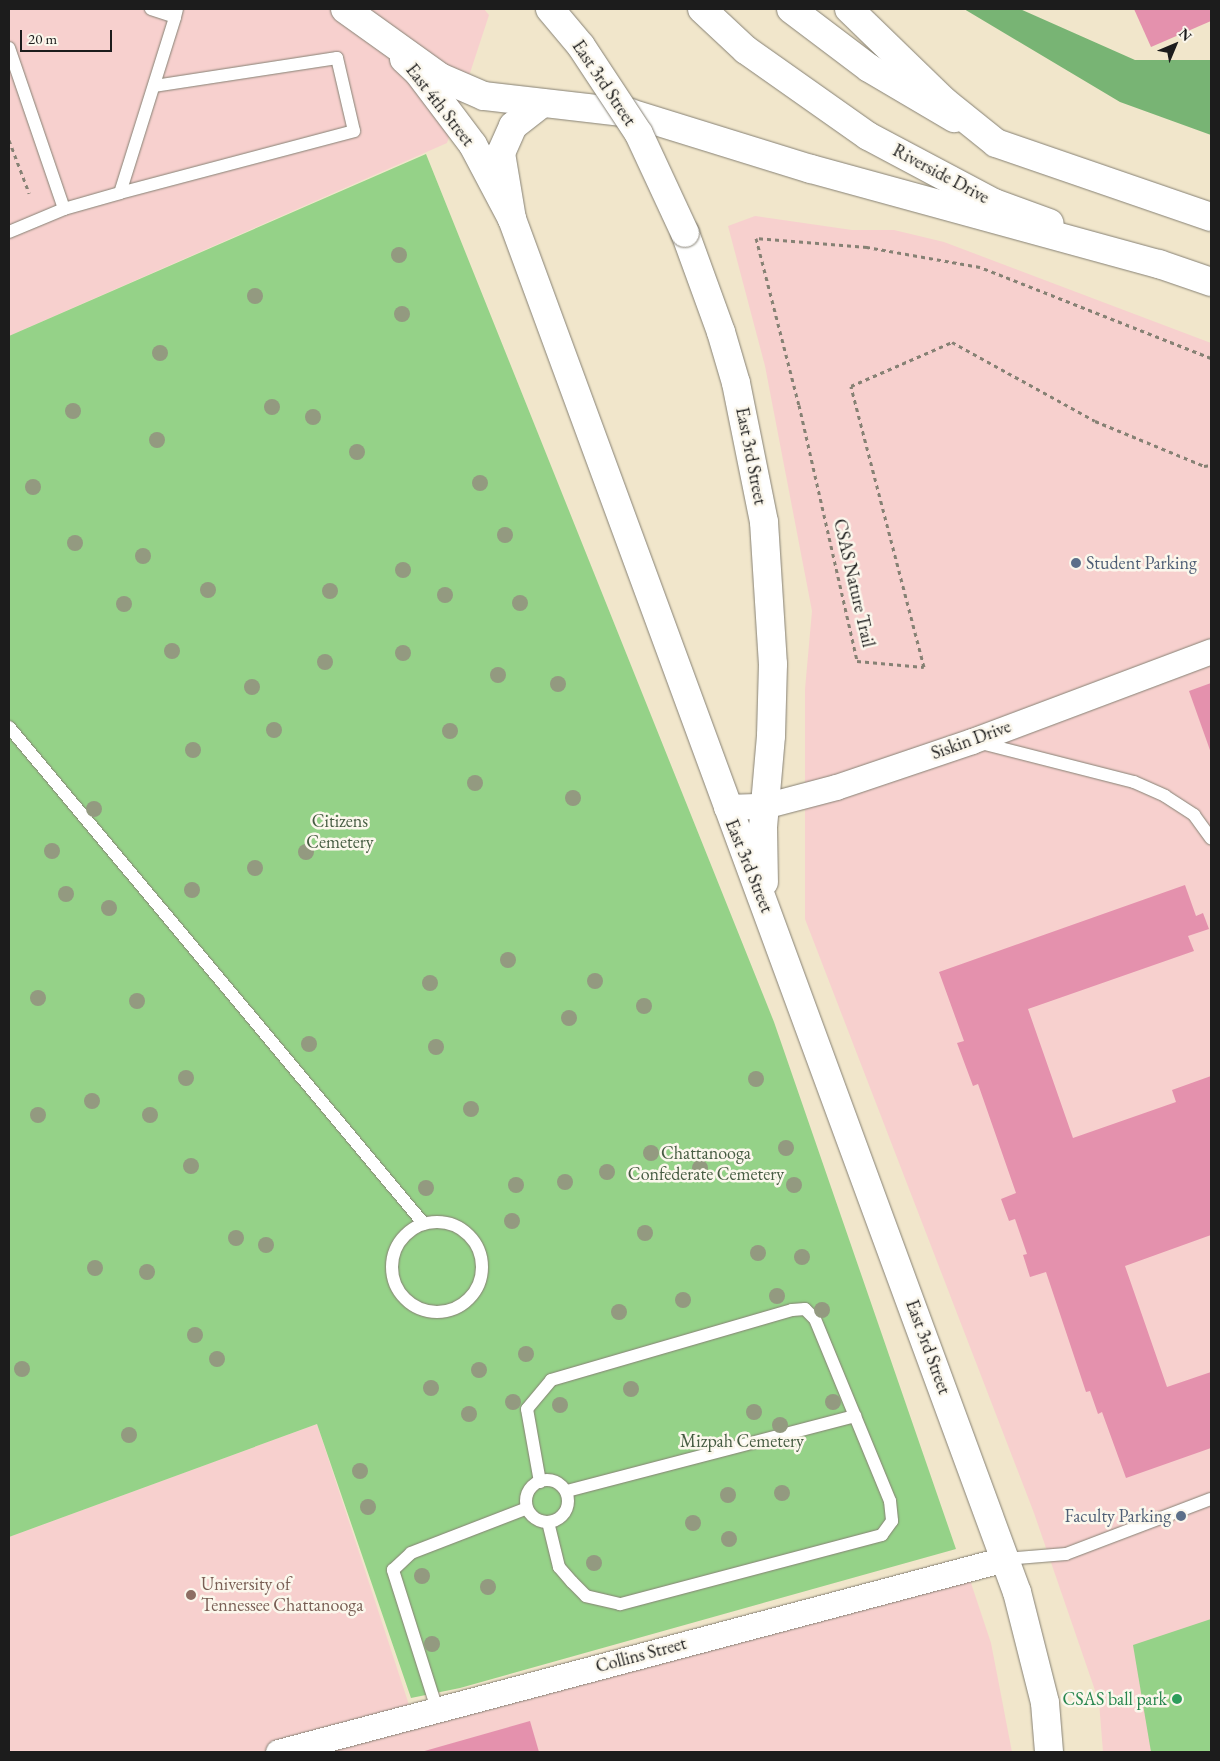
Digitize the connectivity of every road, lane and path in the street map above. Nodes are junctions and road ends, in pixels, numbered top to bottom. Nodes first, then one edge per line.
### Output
1 (151, 9) edge
2 (345, 9) edge
3 (550, 9) edge
4 (702, 9) edge
5 (791, 9) edge
6 (848, 9) edge
7 (176, 13) edge
8 (9, 48) edge
9 (156, 86) junction
10 (542, 103) junction
11 (9, 140) edge
12 (996, 143) junction
13 (29, 193) dead end
14 (120, 193) junction
15 (64, 209) junction
16 (1211, 217) edge
17 (512, 219) junction
18 (9, 232) edge
19 (1159, 264) junction
20 (1211, 282) edge
21 (1211, 358) edge
22 (1211, 465) edge
23 (1211, 651) edge
24 (9, 727) edge
25 (972, 741) junction
26 (764, 806) junction
27 (726, 807) junction
28 (1211, 838) edge
29 (782, 949) junction
30 (424, 1224) junction
31 (855, 1416) junction
32 (540, 1482) junction
33 (567, 1491) junction
34 (1211, 1500) edge
35 (525, 1509) junction
36 (548, 1522) junction
37 (1005, 1559) junction
38 (437, 1709) junction
39 (278, 1752) edge
40 (1049, 1752) edge

1 - 7 lane
2 - 10 main road
2 - 17 main road, East 4th Street
3 - 26 main road, East 3rd Street, bridge
4 - 19 main road, Riverside Drive
5 - 12 main road
6 - 12 main road
7 - 9 lane
8 - 15 lane
9 - 14 lane
9 - 14 lane
10 - 17 main road
10 - 19 main road
11 - 13 path
12 - 16 main road
14 - 15 lane
15 - 18 lane
17 - 27 main road, East 3rd Street
19 - 20 main road, Riverside Drive
21 - 22 path, CSAS Nature Trail
23 - 25 street, Siskin Drive
24 - 30 lane
25 - 26 street, Siskin Drive
25 - 28 lane
26 - 27 street, Siskin Drive
26 - 29 main road, East 3rd Street
27 - 29 main road, East 3rd Street
29 - 37 main road, East 3rd Street
30 - 30 lane
31 - 32 lane
31 - 33 lane
31 - 36 lane
32 - 33 lane
32 - 35 lane
33 - 36 lane
34 - 37 lane
35 - 36 lane
35 - 38 lane
37 - 38 street, Collins Street
37 - 40 main road, East 3rd Street
38 - 39 street, Collins Street

